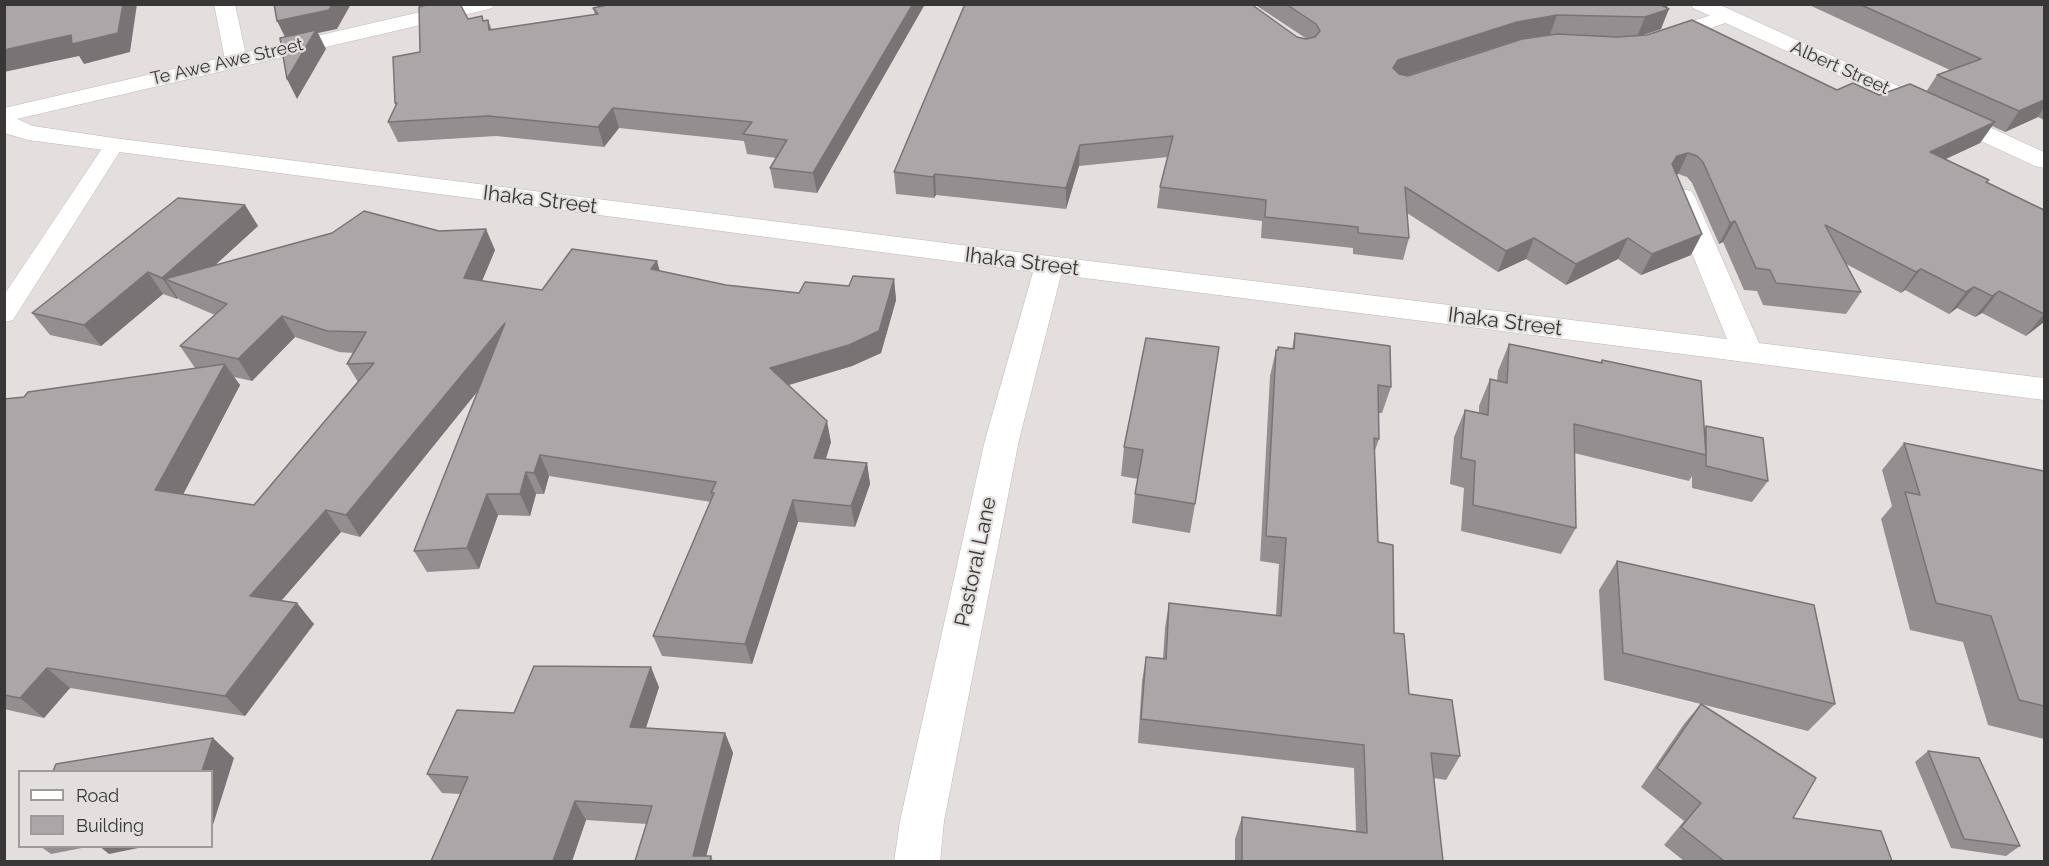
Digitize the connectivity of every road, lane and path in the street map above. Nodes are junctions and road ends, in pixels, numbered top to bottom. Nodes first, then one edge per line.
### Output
1 (224, 4) edge
2 (485, 4) edge
3 (1700, 4) edge
4 (1727, 16) junction
5 (1639, 45) edge
6 (236, 60) junction
7 (4, 115) edge
8 (4, 120) edge
9 (114, 146) junction
10 (2044, 160) edge
11 (1677, 184) edge
12 (1049, 265) junction
13 (4, 314) edge
14 (1748, 353) junction
15 (2044, 389) edge
16 (917, 861) edge

1 - 6 street
2 - 6 street, Te Awe Awe Street
3 - 4 street, Albert Street
4 - 5 street
4 - 10 street, Albert Street
6 - 7 street, Te Awe Awe Street
8 - 9 street, Ihaka Street
9 - 12 street, Ihaka Street
9 - 13 lane
11 - 14 street
12 - 14 street, Ihaka Street
12 - 16 street, Pastoral Lane
14 - 15 street, Ihaka Street

